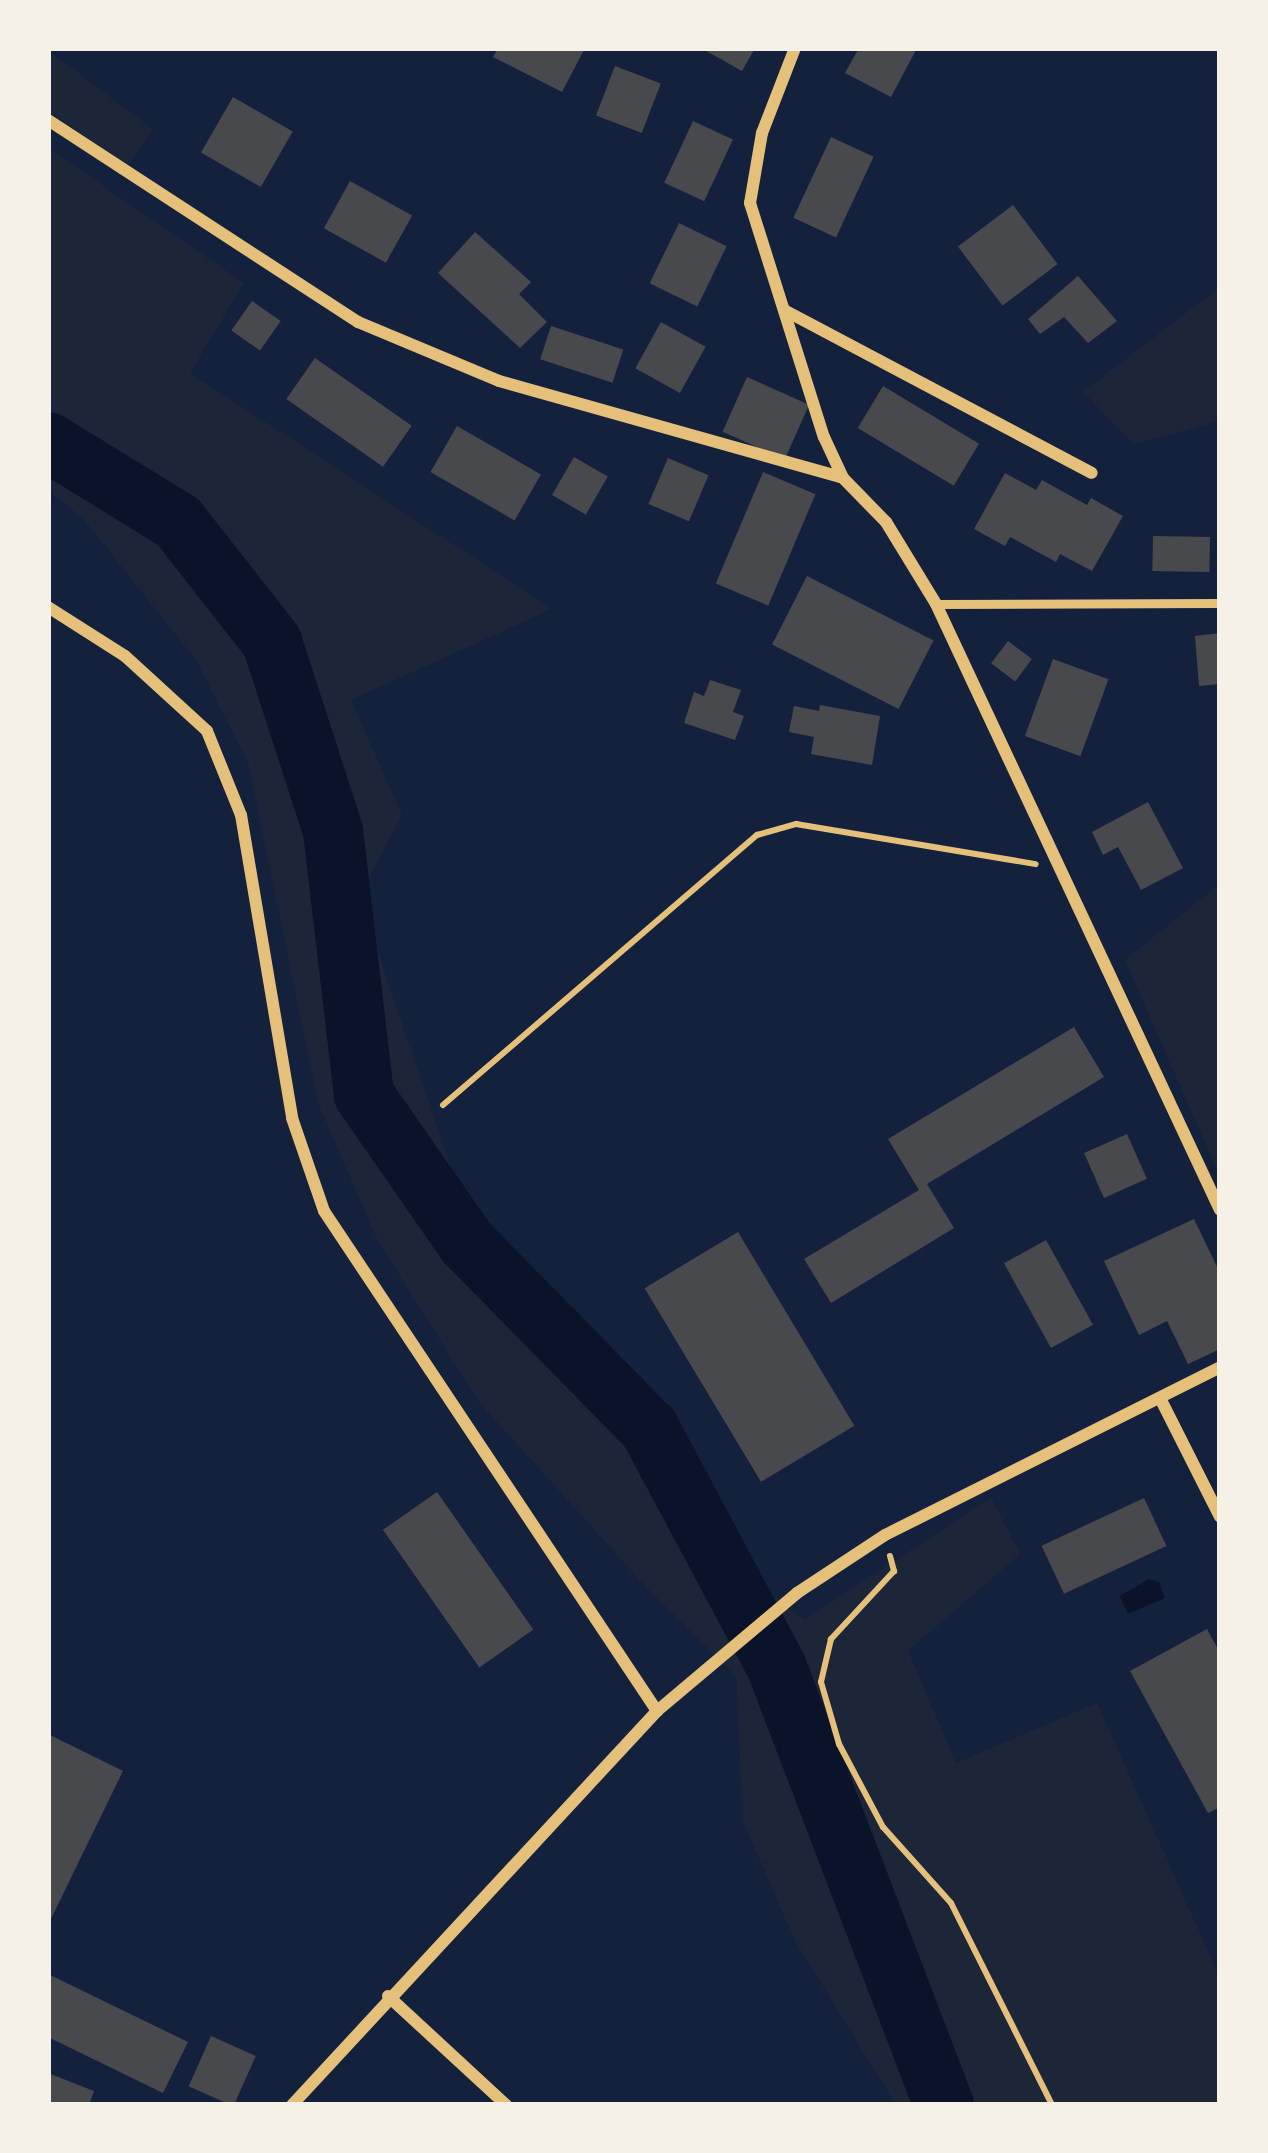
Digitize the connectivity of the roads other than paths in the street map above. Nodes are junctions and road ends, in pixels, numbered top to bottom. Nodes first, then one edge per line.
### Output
1 (796, 48) edge
2 (48, 120) edge
3 (783, 309) junction
4 (1093, 473) dead end
5 (843, 478) junction
6 (1220, 603) edge
7 (936, 604) junction
8 (48, 607) edge
9 (1220, 1210) edge
10 (1220, 1367) edge
11 (1160, 1398) junction
12 (1220, 1517) edge
13 (657, 1711) junction
14 (388, 1996) junction
15 (292, 2105) edge
16 (506, 2105) edge

1 - 3 street
2 - 5 street
3 - 4 street
3 - 5 street
5 - 7 street
6 - 7 lane
7 - 9 street
8 - 13 street
10 - 11 street
11 - 12 street
11 - 13 street
13 - 14 street
14 - 15 street
14 - 16 street

